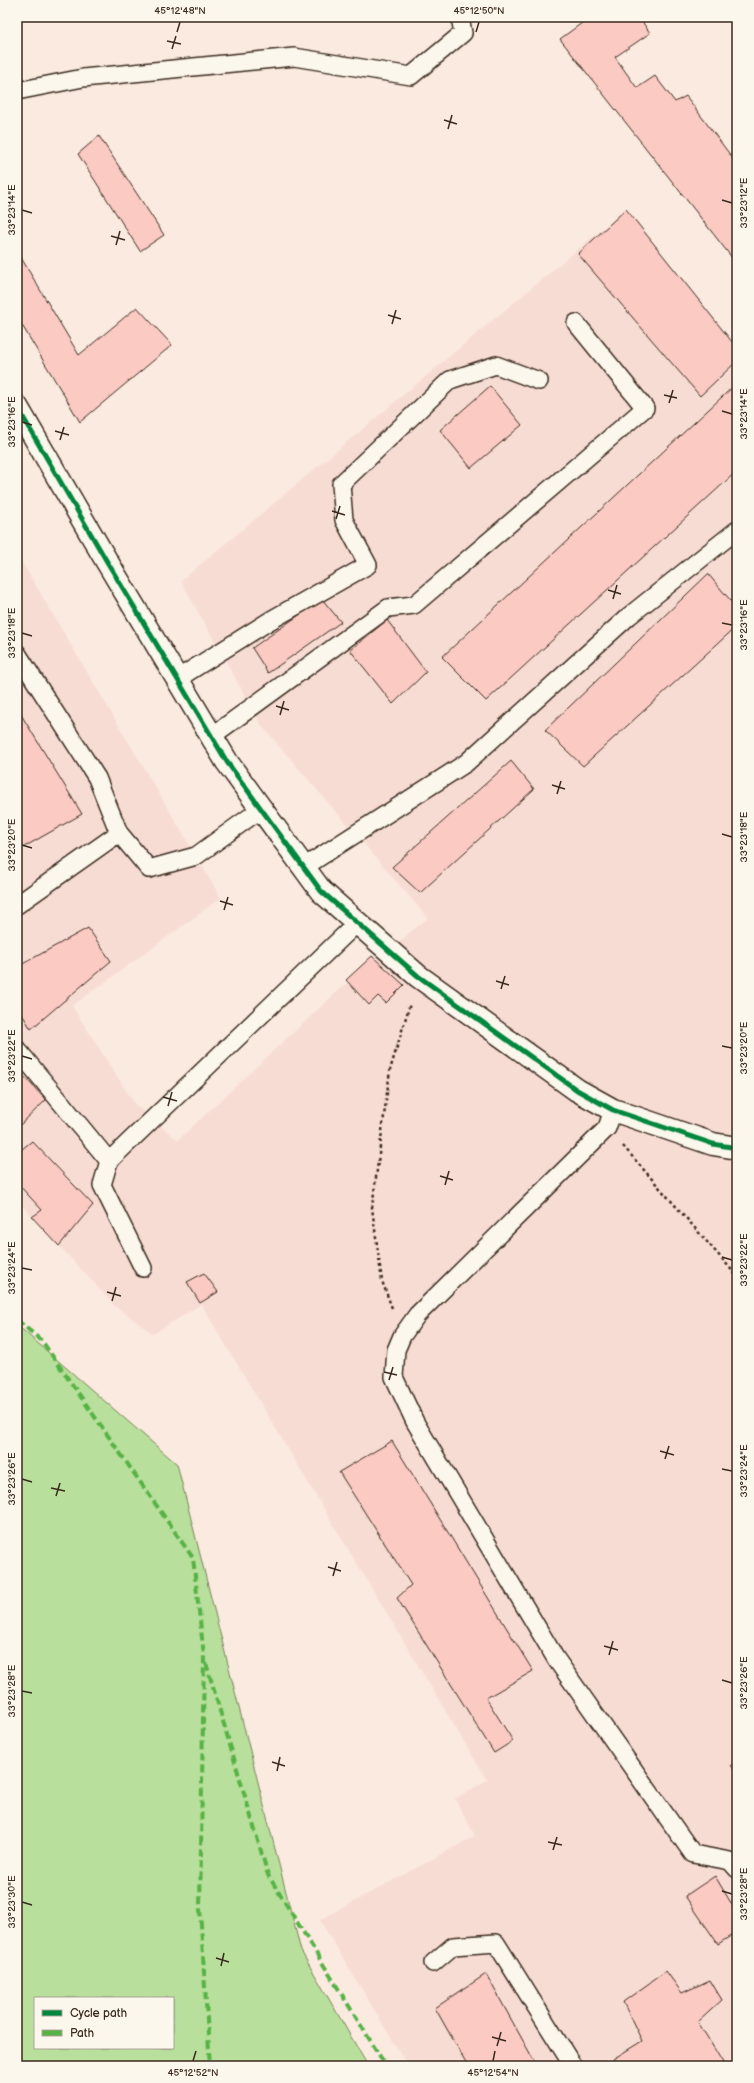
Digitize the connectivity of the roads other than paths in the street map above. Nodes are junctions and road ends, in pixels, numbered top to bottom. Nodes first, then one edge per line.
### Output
1 (460, 17) edge
2 (17, 91) edge
3 (576, 322) dead end
4 (539, 381) dead end
5 (17, 407) edge
6 (737, 530) edge
7 (17, 653) edge
8 (177, 679) junction
9 (212, 736) junction
10 (262, 809) junction
11 (119, 833) junction
12 (304, 868) junction
13 (17, 905) edge
14 (357, 923) junction
15 (17, 1049) edge
16 (610, 1119) junction
17 (737, 1148) edge
18 (109, 1161) junction
19 (143, 1268) dead end
20 (737, 1869) edge
21 (434, 1963) dead end
22 (573, 2066) edge

1 - 2 lane
3 - 9 lane
4 - 8 lane
5 - 8 street
6 - 12 lane
7 - 11 lane
8 - 9 street
9 - 10 street
10 - 11 lane
10 - 12 street
11 - 13 lane
12 - 14 street
14 - 16 street
14 - 18 lane
15 - 18 lane
16 - 17 street
16 - 20 lane
18 - 19 lane
21 - 22 lane

